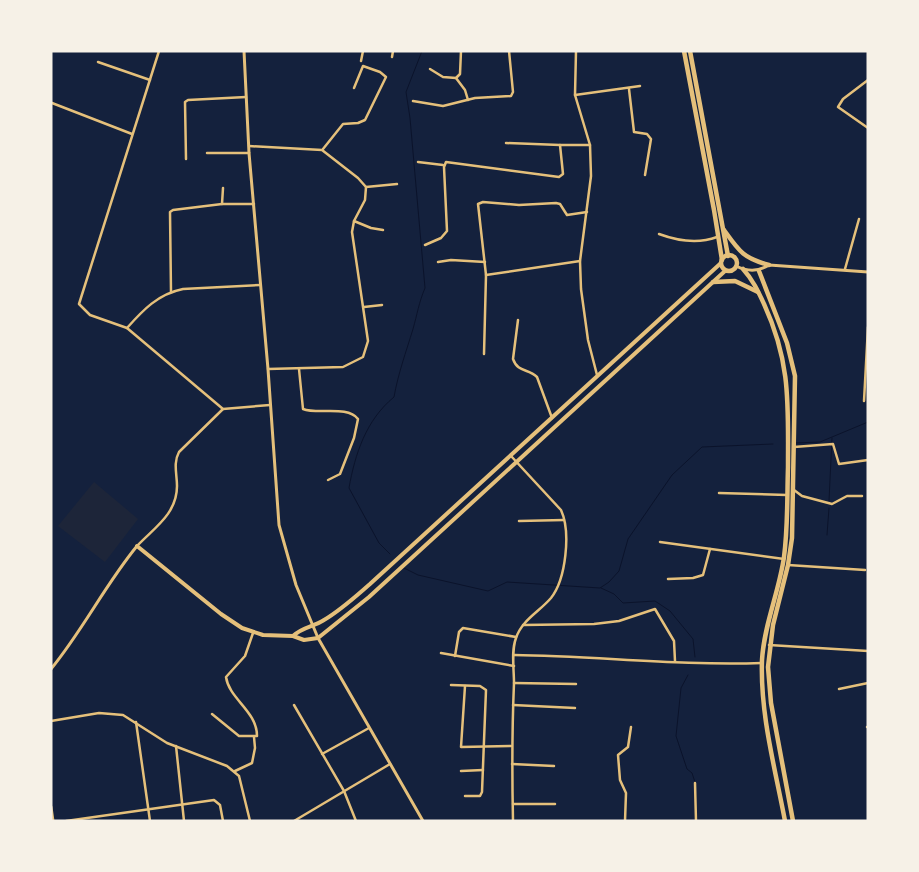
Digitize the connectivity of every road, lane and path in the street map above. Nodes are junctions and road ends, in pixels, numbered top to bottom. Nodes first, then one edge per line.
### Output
1 (159, 51) edge
2 (244, 51) edge
3 (363, 51) edge
4 (393, 51) edge
5 (461, 51) edge
6 (509, 51) edge
7 (576, 51) edge
8 (684, 51) edge
9 (690, 51) edge
10 (392, 58) dead end
11 (361, 61) dead end
12 (98, 62) dead end
13 (430, 69) dead end
14 (456, 78) junction
15 (150, 80) junction
16 (868, 80) edge
17 (640, 86) dead end
18 (354, 88) dead end
19 (629, 89) junction
20 (575, 96) junction
21 (246, 97) junction
22 (468, 100) junction
23 (413, 101) dead end
24 (52, 103) edge
25 (868, 128) edge
26 (132, 134) junction
27 (506, 143) dead end
28 (560, 145) junction
29 (590, 145) junction
30 (249, 146) junction
31 (322, 150) junction
32 (208, 153) dead end
33 (250, 153) junction
34 (186, 159) dead end
35 (418, 162) dead end
36 (444, 165) junction
37 (645, 176) dead end
38 (397, 184) dead end
39 (366, 187) junction
40 (223, 188) dead end
41 (222, 204) junction
42 (254, 204) junction
43 (587, 212) junction
44 (859, 218) dead end
45 (354, 221) junction
46 (723, 228) junction
47 (383, 230) dead end
48 (659, 234) dead end
49 (717, 237) junction
50 (426, 245) dead end
51 (728, 256) junction
52 (580, 261) junction
53 (721, 261) junction
54 (438, 262) dead end
55 (485, 262) junction
56 (769, 265) junction
57 (736, 266) junction
58 (743, 269) junction
59 (846, 269) junction
60 (725, 270) junction
61 (759, 271) junction
62 (868, 272) edge
63 (486, 275) junction
64 (713, 282) junction
65 (260, 285) junction
66 (171, 292) junction
67 (758, 292) junction
68 (382, 305) dead end
69 (364, 307) junction
70 (518, 320) dead end
71 (868, 327) edge
72 (127, 328) junction
73 (484, 354) dead end
74 (299, 368) junction
75 (268, 369) junction
76 (597, 375) junction
77 (601, 384) junction
78 (864, 400) dead end
79 (270, 405) junction
80 (223, 408) junction
81 (552, 418) junction
82 (794, 447) junction
83 (510, 456) junction
84 (868, 460) edge
85 (516, 462) junction
86 (328, 480) dead end
87 (719, 493) dead end
88 (794, 493) junction
89 (787, 495) junction
90 (862, 496) dead end
91 (564, 520) junction
92 (518, 521) dead end
93 (424, 535) junction
94 (429, 541) junction
95 (660, 542) dead end
96 (137, 546) junction
97 (710, 548) junction
98 (784, 559) junction
99 (788, 565) junction
100 (865, 570) dead end
101 (668, 579) dead end
102 (523, 625) junction
103 (312, 626) junction
104 (253, 632) junction
105 (293, 636) junction
106 (516, 637) junction
107 (318, 638) junction
108 (770, 645) junction
109 (868, 651) edge
110 (441, 653) dead end
111 (514, 655) junction
112 (455, 656) junction
113 (675, 661) junction
114 (762, 663) junction
115 (514, 666) junction
116 (51, 669) edge
117 (514, 683) junction
118 (868, 683) edge
119 (576, 684) dead end
120 (451, 685) dead end
121 (465, 686) junction
122 (839, 689) dead end
123 (294, 705) dead end
124 (512, 705) junction
125 (575, 708) dead end
126 (212, 714) dead end
127 (51, 721) edge
128 (136, 722) junction
129 (631, 727) dead end
130 (369, 728) junction
131 (254, 737) junction
132 (176, 746) junction
133 (511, 746) junction
134 (484, 748) junction
135 (322, 754) junction
136 (390, 764) junction
137 (512, 764) junction
138 (554, 766) dead end
139 (483, 770) junction
140 (235, 771) junction
141 (461, 771) dead end
142 (786, 782) junction
143 (695, 783) dead end
144 (778, 784) junction
145 (344, 791) junction
146 (465, 796) dead end
147 (182, 804) junction
148 (513, 804) junction
149 (555, 804) dead end
150 (51, 807) edge
151 (148, 809) junction
152 (53, 821) edge
153 (66, 821) edge
154 (150, 821) edge
155 (184, 821) edge
156 (223, 821) edge
157 (250, 821) edge
158 (294, 821) edge
159 (356, 821) edge
160 (423, 821) edge
161 (513, 821) edge
162 (625, 821) edge
163 (696, 821) edge
164 (785, 821) edge
165 (793, 821) edge

1 - 15 street
2 - 21 street
3 - 11 street
4 - 10 street
5 - 14 street
6 - 22 street
7 - 20 street
8 - 49 main road
9 - 46 main road
12 - 15 street
13 - 14 street
14 - 22 street
15 - 26 street
16 - 25 street
17 - 19 street
18 - 31 street
19 - 20 street
19 - 37 street
20 - 29 street
21 - 30 street
21 - 34 street
22 - 23 street
24 - 26 street
26 - 72 street
27 - 28 street
28 - 29 street
28 - 36 street
29 - 43 street
30 - 31 street
30 - 33 street
31 - 39 street
32 - 33 street
33 - 42 street
35 - 36 street
36 - 50 street
38 - 39 street
39 - 45 street
40 - 41 street
41 - 42 street
41 - 66 street
42 - 65 street
43 - 52 street
43 - 55 street
44 - 59 street
45 - 47 street
45 - 69 street
46 - 51 main road
46 - 56 main road
48 - 49 street
49 - 53 main road
51 - 53 main road
51 - 57 main road
52 - 63 street
52 - 76 street
53 - 60 main road
53 - 76 main road
54 - 55 street
55 - 63 street
56 - 59 street
56 - 61 street
57 - 58 street
57 - 60 main road
58 - 61 street
58 - 67 main road
59 - 62 street
60 - 64 main road
61 - 82 main road
63 - 73 street
64 - 67 main road
64 - 77 main road
65 - 66 street
65 - 75 street
66 - 72 street
67 - 89 main road
68 - 69 street
69 - 74 street
70 - 81 street
71 - 78 street
72 - 80 street
74 - 75 street
74 - 86 street
75 - 79 street
76 - 77 main road
76 - 81 main road
77 - 85 main road
79 - 80 street
79 - 103 street
80 - 96 street
81 - 83 main road
82 - 84 street
82 - 88 main road
83 - 85 street
83 - 93 main road
85 - 91 street
85 - 94 main road
87 - 89 street
88 - 89 street
88 - 90 street
88 - 99 main road
89 - 98 main road
91 - 92 street
91 - 102 street
93 - 94 main road
93 - 103 main road
94 - 107 main road
95 - 97 street
96 - 104 main road
96 - 116 street
97 - 98 street
97 - 101 street
98 - 114 main road
99 - 100 street
99 - 108 main road
102 - 106 street
102 - 113 street
103 - 105 main road
103 - 107 street
104 - 105 main road
104 - 131 street
105 - 107 main road
106 - 111 street
106 - 112 street
107 - 130 street
108 - 109 street
108 - 142 main road
110 - 112 street
111 - 113 street
111 - 115 street
112 - 115 street
113 - 114 street
114 - 144 main road
115 - 117 street
117 - 119 street
117 - 124 street
118 - 122 street
120 - 121 street
121 - 134 street
121 - 134 street
123 - 135 street
124 - 125 street
124 - 133 street
126 - 131 street
127 - 128 street
128 - 132 street
128 - 151 street
129 - 162 street
130 - 135 street
130 - 136 street
131 - 140 street
132 - 140 street
132 - 147 street
133 - 134 street
133 - 137 street
134 - 139 street
135 - 145 street
136 - 145 street
136 - 160 street
137 - 138 street
137 - 148 street
139 - 141 street
139 - 146 street
140 - 157 street
142 - 144 main road
142 - 165 main road
143 - 163 street
144 - 164 main road
145 - 158 street
145 - 159 street
147 - 151 street
147 - 155 street
147 - 156 street
148 - 149 street
148 - 161 street
150 - 152 street
151 - 153 street
151 - 154 street

